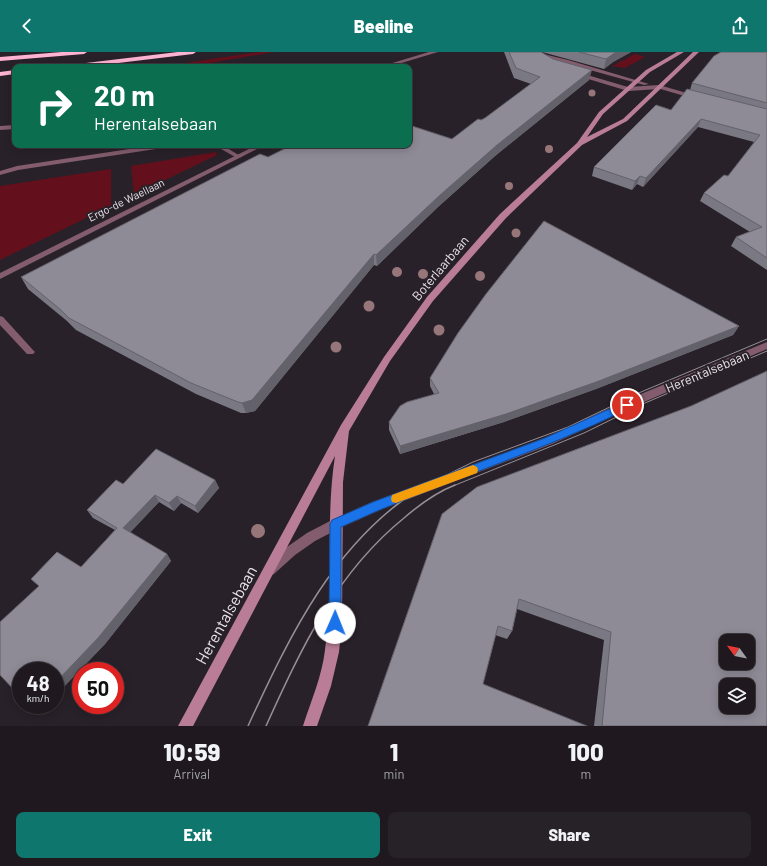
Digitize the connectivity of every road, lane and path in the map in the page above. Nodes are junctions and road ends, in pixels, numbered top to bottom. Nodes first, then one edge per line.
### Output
1 (84, 52) edge
2 (193, 52) edge
3 (435, 52) edge
4 (528, 52) edge
5 (681, 52) edge
6 (696, 52) edge
7 (0, 59) edge
8 (548, 63) edge
9 (94, 64) edge
10 (393, 64) edge
11 (569, 71) edge
12 (12, 72) edge
13 (0, 74) edge
14 (636, 81) junction
15 (659, 87) junction
16 (628, 89) junction
17 (703, 99) edge
18 (12, 127) edge
19 (0, 128) edge
20 (579, 144) junction
21 (149, 148) edge
22 (222, 148) edge
23 (256, 148) edge
24 (239, 157) junction
25 (0, 173) edge
26 (0, 276) edge
27 (0, 319) edge
28 (767, 345) edge
29 (30, 352) dead end
30 (345, 428) junction
31 (336, 524) junction
32 (266, 574) junction
33 (185, 726) edge
34 (310, 726) edge

1 - 7 highway
2 - 9 highway
3 - 10 street
4 - 8 street
4 - 14 street
5 - 14 main road, Boterlaarbaan
6 - 15 main road, Boterlaarbaan
11 - 16 street
12 - 13 highway
14 - 15 street
14 - 16 main road, Boterlaarbaan
15 - 16 street
15 - 17 street
15 - 20 main road, Boterlaarbaan
16 - 20 main road, Boterlaarbaan
18 - 19 street
20 - 30 main road, Boterlaarbaan
21 - 25 street
22 - 24 street
23 - 24 street, Ergo-de Waellaan
24 - 26 street, Ergo-de Waellaan
27 - 29 street
28 - 31 street, Herentalsebaan
30 - 31 main road, Boterlaarbaan
30 - 32 main road, Boterlaarbaan
31 - 32 street, Herentalsebaan
31 - 34 main road
32 - 33 main road, Herentalsebaan

